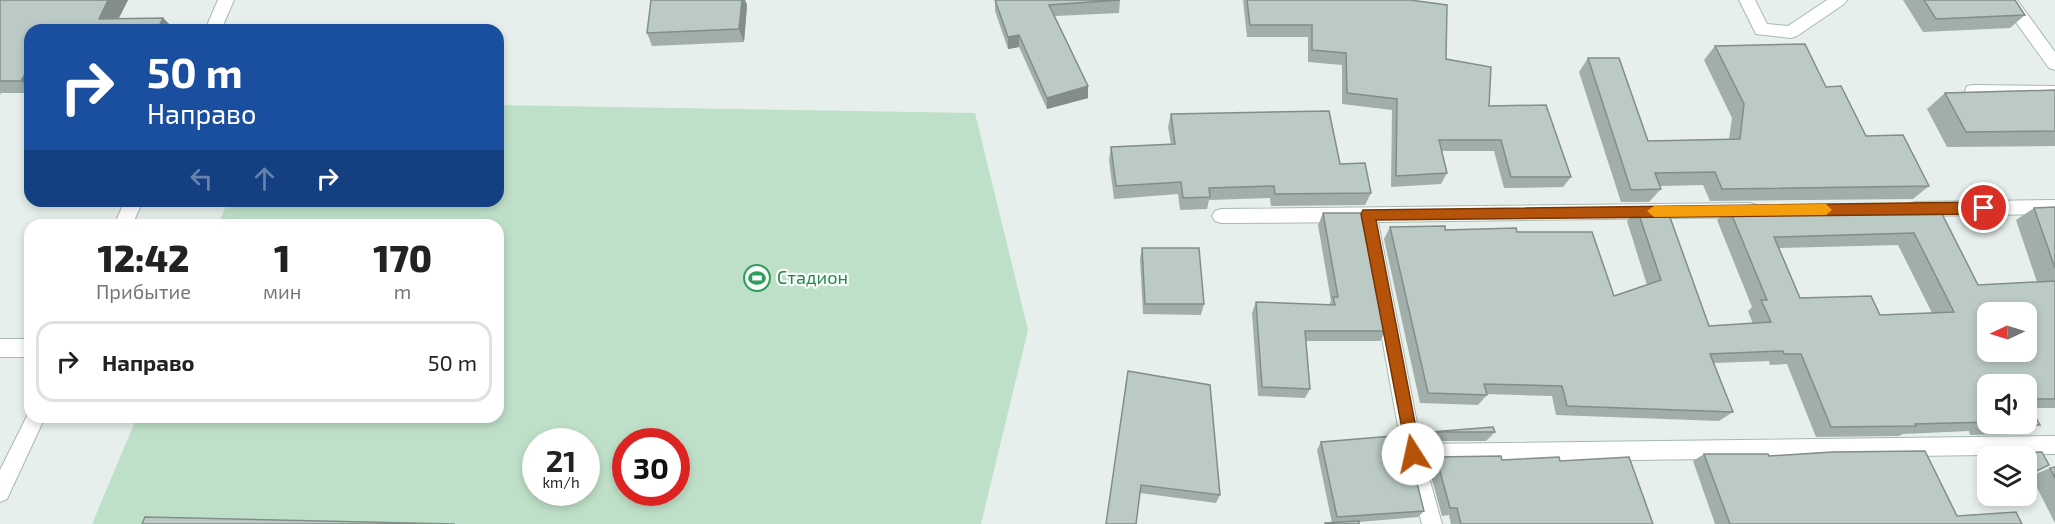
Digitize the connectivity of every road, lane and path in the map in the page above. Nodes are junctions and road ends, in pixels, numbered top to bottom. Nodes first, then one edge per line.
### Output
1 (226, 0) edge
2 (1747, 0) edge
3 (1839, 0) edge
4 (2008, 0) edge
5 (216, 24) edge
6 (2055, 64) edge
7 (1973, 92) edge
8 (2055, 92) edge
9 (2055, 207) edge
10 (1901, 209) edge
11 (1771, 210) edge
12 (1368, 214) junction
13 (1221, 216) dead end
14 (0, 348) edge
15 (24, 348) edge
16 (32, 423) edge
17 (2055, 444) edge
18 (1413, 454) junction
19 (1, 486) edge
20 (1432, 524) edge

1 - 5 street
2 - 3 street
4 - 6 street
7 - 8 street
9 - 10 street
11 - 12 street
12 - 13 street
12 - 18 street
14 - 15 street
16 - 19 street
17 - 18 street
18 - 20 street

